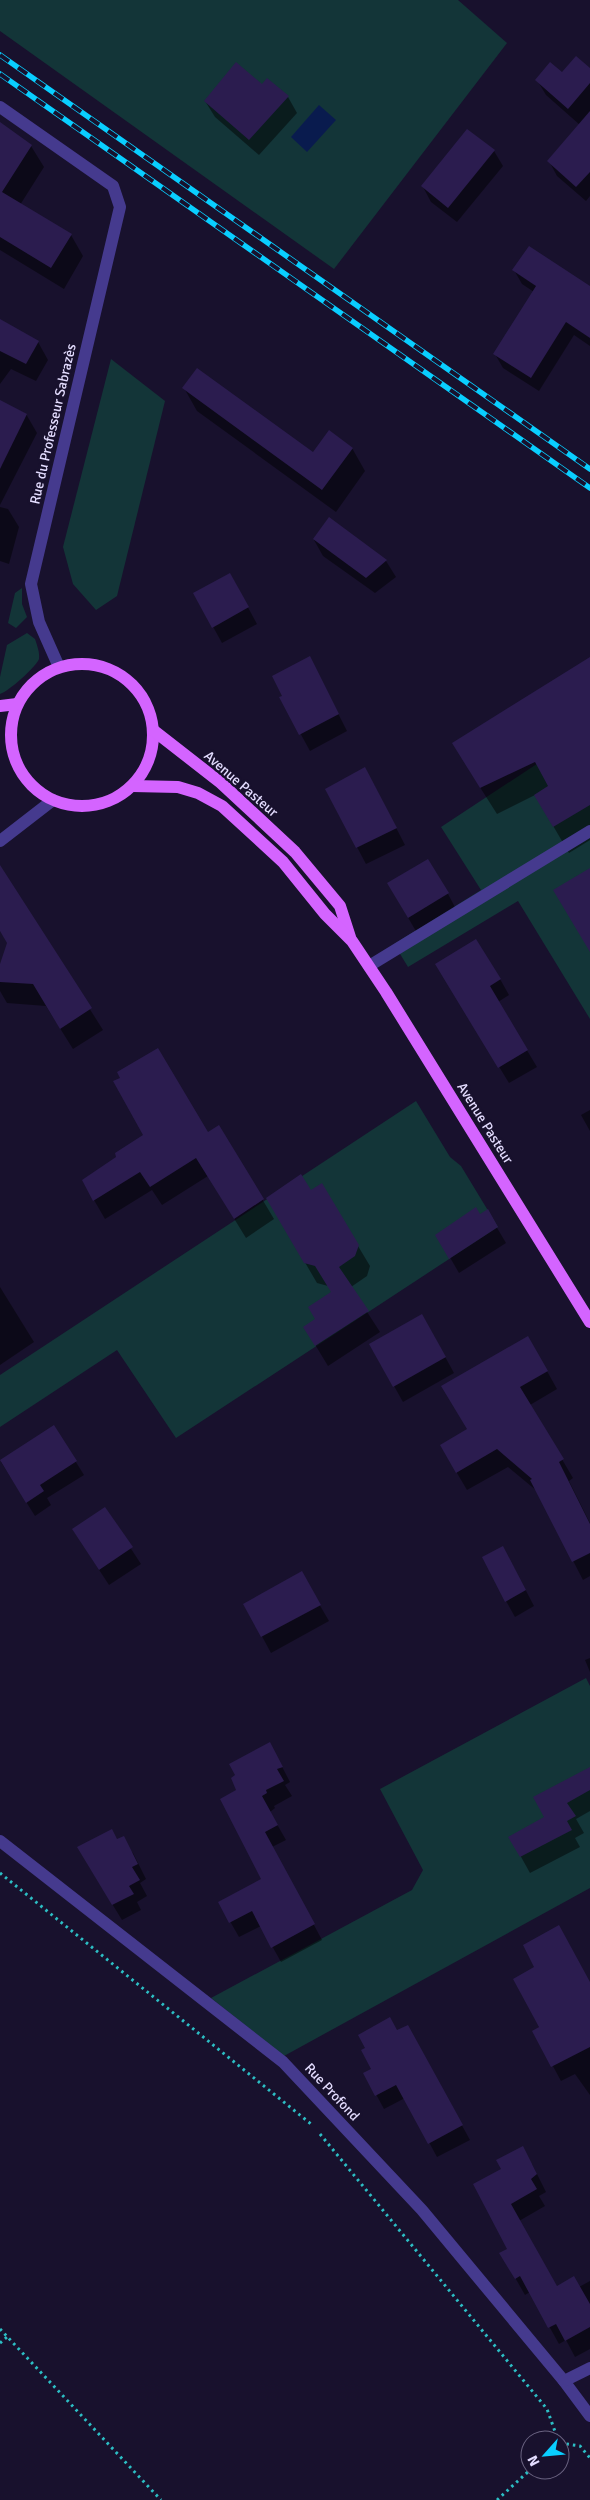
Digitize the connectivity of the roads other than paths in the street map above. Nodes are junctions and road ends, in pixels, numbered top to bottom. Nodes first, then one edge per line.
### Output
1 (0, 107) edge
2 (59, 667) junction
3 (17, 704) junction
4 (0, 706) edge
5 (153, 730) junction
6 (0, 738) edge
7 (11, 746) junction
8 (133, 786) junction
9 (53, 800) junction
10 (590, 831) edge
11 (0, 841) edge
12 (352, 941) junction
13 (369, 966) junction
14 (590, 1322) edge
15 (0, 1841) edge
16 (590, 2368) edge
17 (564, 2381) junction
18 (590, 2416) edge

1 - 2 street, Rue du Professeur Sabrazès
2 - 3 main road
2 - 5 main road
3 - 4 main road
3 - 7 main road
5 - 8 main road
5 - 12 main road, Avenue Pasteur
6 - 7 main road
7 - 9 main road
8 - 9 main road
8 - 12 main road, Avenue Pasteur
9 - 11 street
10 - 13 street
12 - 13 main road, Avenue Pasteur
13 - 14 main road, Avenue Pasteur
15 - 17 street, Rue Profond
16 - 17 street
17 - 18 street, Rue Profond

